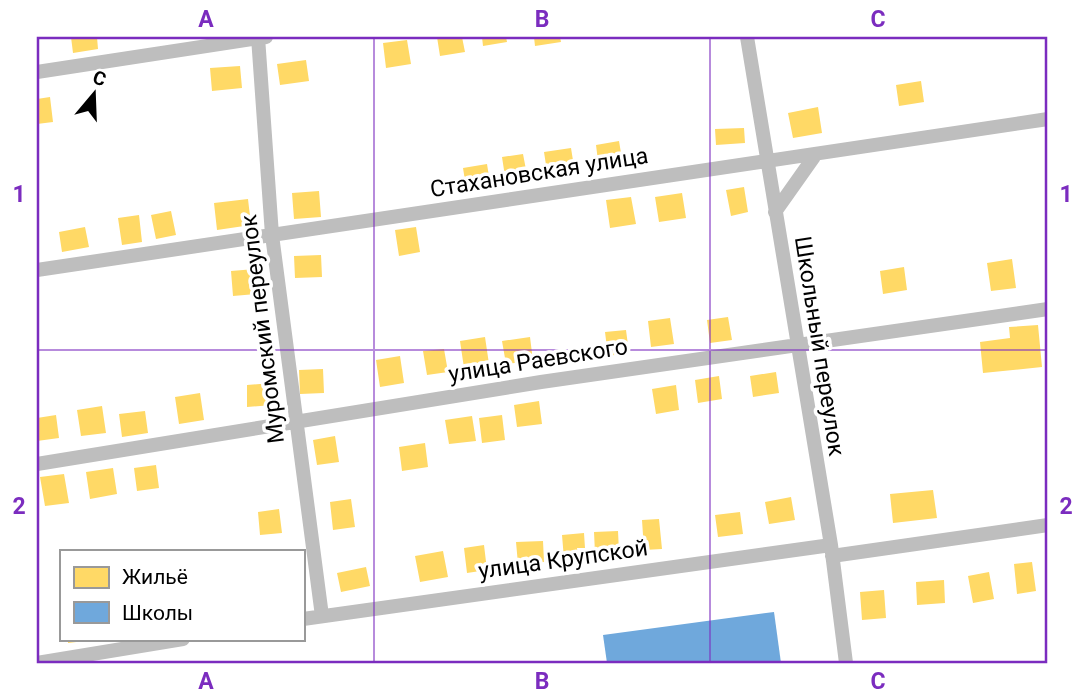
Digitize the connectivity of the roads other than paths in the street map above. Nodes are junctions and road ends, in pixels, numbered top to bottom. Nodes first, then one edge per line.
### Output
1 (261, 37) edge
2 (747, 37) edge
3 (37, 72) edge
4 (1048, 119) edge
5 (816, 154) junction
6 (766, 161) junction
7 (775, 212) junction
8 (272, 235) junction
9 (37, 270) edge
10 (1048, 309) edge
11 (797, 345) junction
12 (296, 422) junction
13 (37, 464) edge
14 (1048, 525) edge
15 (831, 550) junction
16 (322, 616) junction
17 (304, 619) edge
18 (177, 640) edge
19 (37, 663) edge
20 (846, 663) edge

1 - 3 street
1 - 8 street, Муромский переулок
2 - 6 street, Школьный переулок
4 - 5 street, Стахановская улица
5 - 6 street, Стахановская улица
5 - 7 street
6 - 7 street, Школьный переулок
6 - 8 street, Стахановская улица
7 - 11 street, Школьный переулок
8 - 9 street, Стахановская улица
8 - 12 street, Муромский переулок
10 - 11 street, улица Раевского
11 - 12 street, улица Раевского
11 - 15 street, Школьный переулок
12 - 13 street, улица Раевского
12 - 16 street, Муромский переулок
14 - 15 street, улица Крупской
15 - 16 street, улица Крупской
15 - 20 street, Школьный переулок
16 - 17 street, улица Крупской
18 - 19 street

